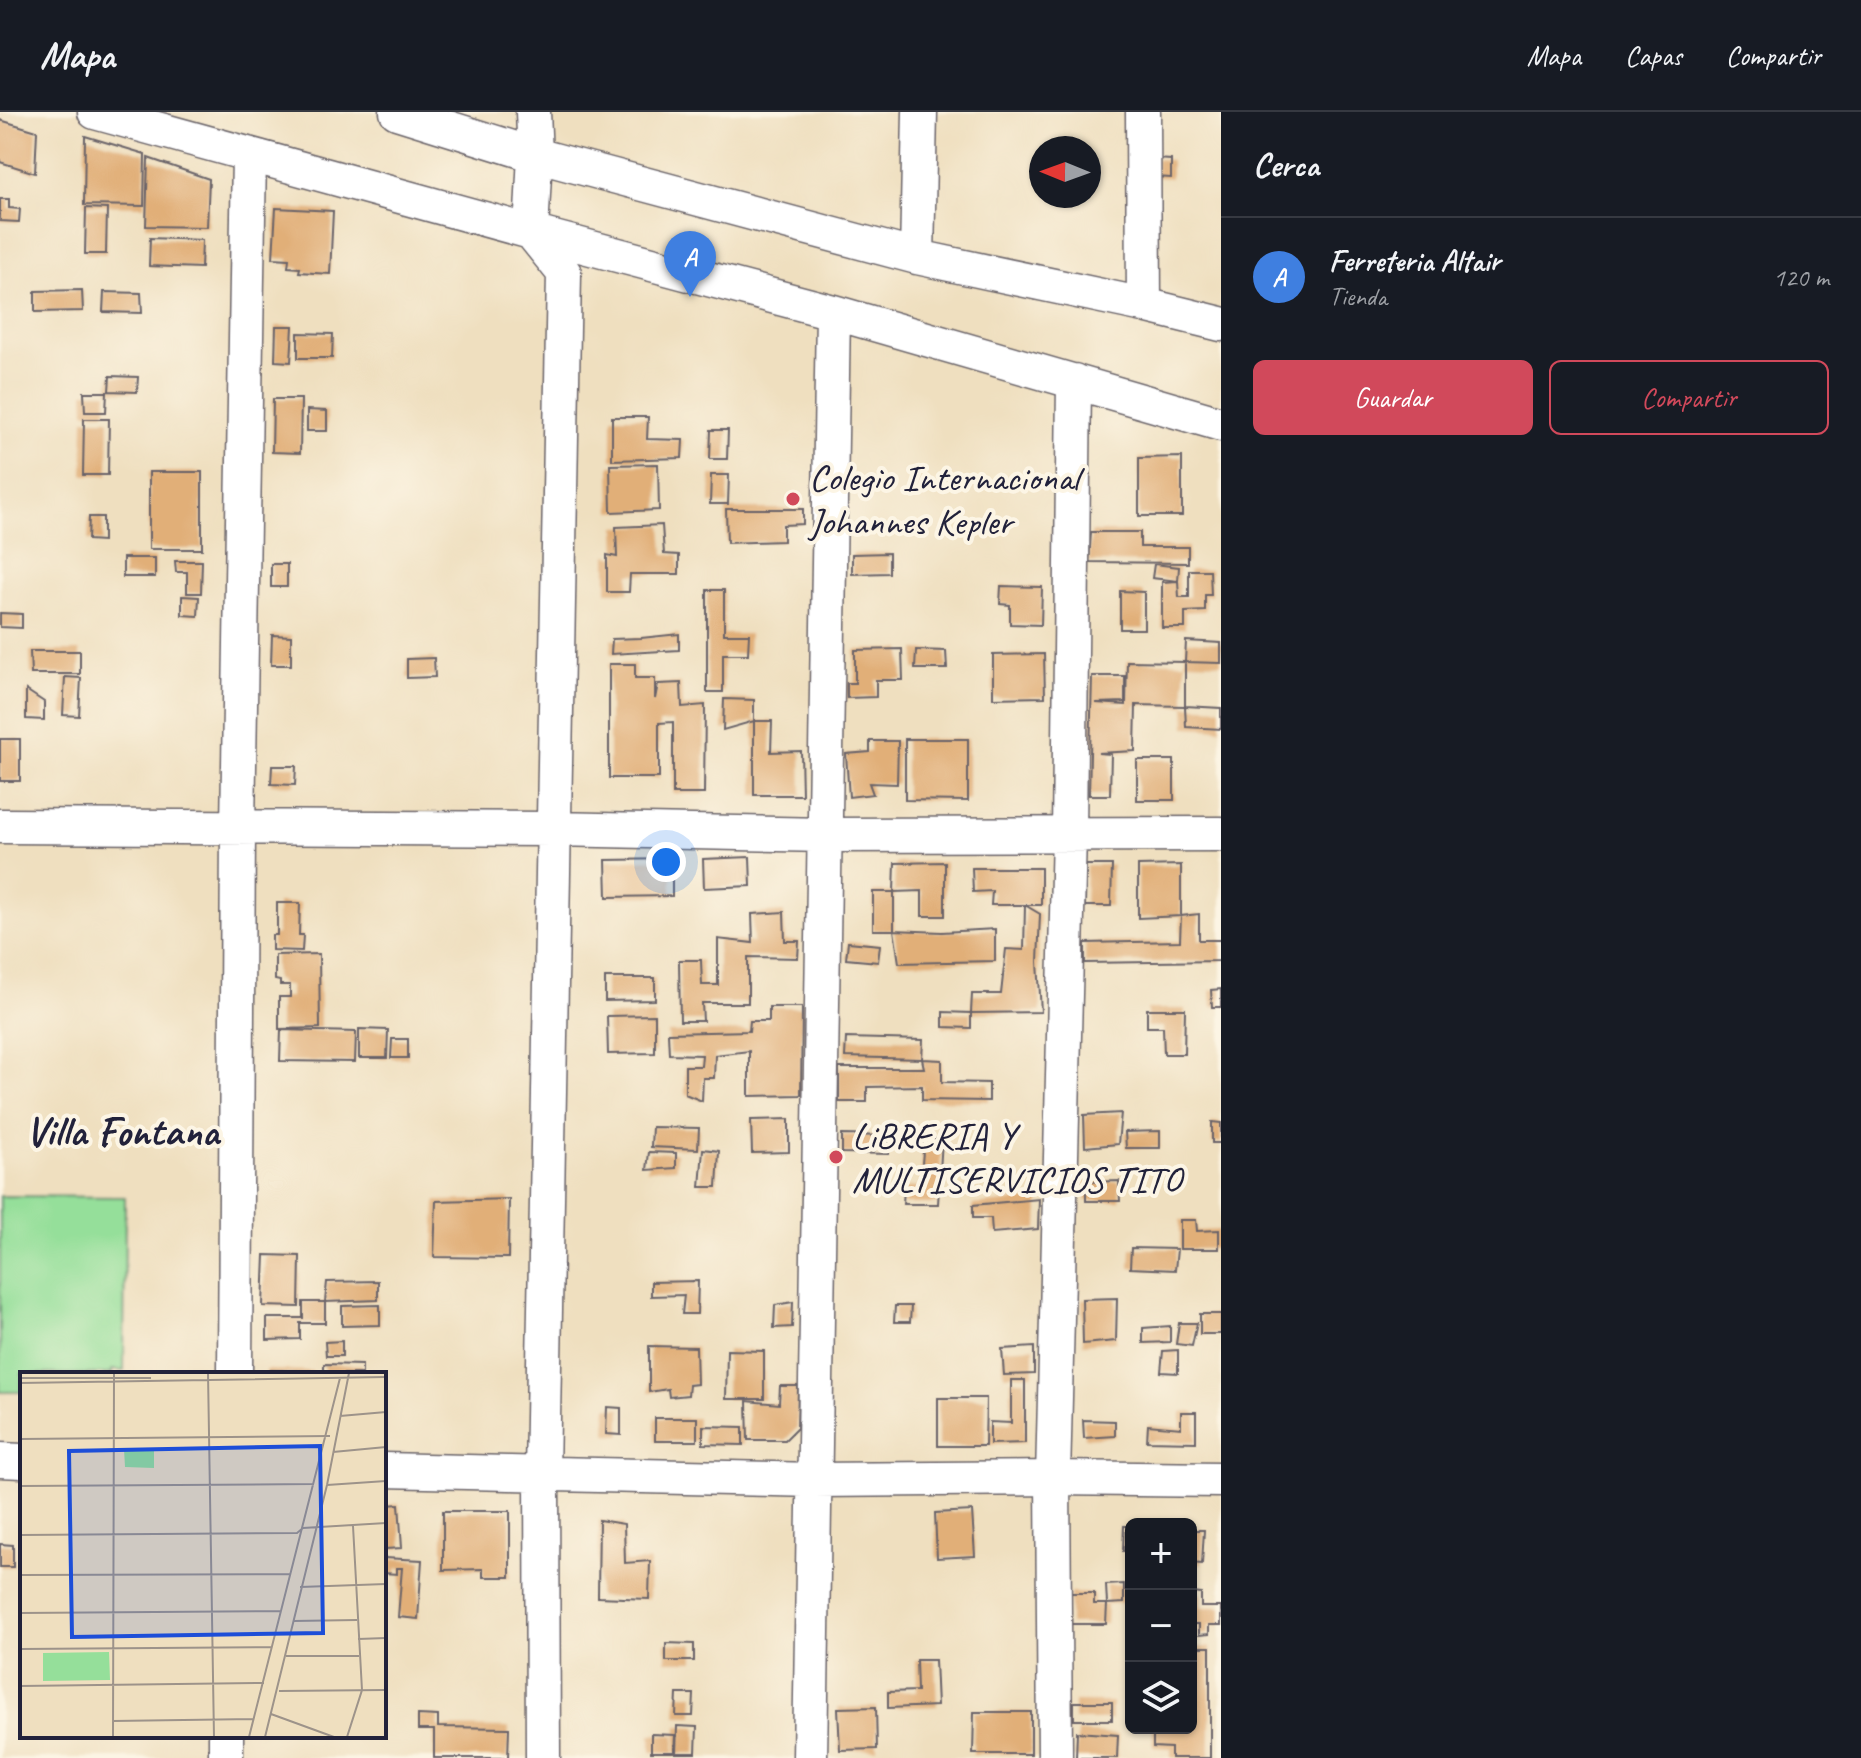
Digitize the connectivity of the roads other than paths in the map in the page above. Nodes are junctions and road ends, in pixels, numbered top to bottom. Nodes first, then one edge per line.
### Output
1 (95, 112) edge
2 (397, 112) edge
3 (533, 112) edge
4 (920, 112) edge
5 (1143, 112) edge
6 (249, 155) junction
7 (535, 155) junction
8 (531, 232) junction
9 (917, 257) junction
10 (1144, 305) junction
11 (833, 312) junction
12 (1221, 324) edge
13 (1074, 381) junction
14 (1221, 424) edge
15 (0, 826) edge
16 (238, 827) junction
17 (554, 829) junction
18 (1069, 834) junction
19 (1221, 834) edge
20 (825, 835) junction
21 (235, 1372) edge
22 (0, 1460) edge
23 (20, 1461) edge
24 (386, 1470) edge
25 (542, 1473) junction
26 (1053, 1478) junction
27 (814, 1480) junction
28 (1221, 1480) edge
29 (543, 1758) edge
30 (810, 1758) edge
31 (1055, 1758) edge

1 - 6 street
2 - 7 street
3 - 7 street
4 - 9 street
5 - 10 street
6 - 8 street
6 - 16 street
7 - 8 street
7 - 9 street
8 - 11 street
8 - 17 street
9 - 10 street
10 - 12 street
11 - 13 street
11 - 20 street
13 - 14 street
13 - 18 street
15 - 16 street
16 - 17 street
16 - 21 street
17 - 20 street
17 - 25 street
18 - 19 street
18 - 20 street
18 - 26 street
20 - 27 street
22 - 23 street
24 - 25 street
25 - 27 street
25 - 29 street
26 - 27 street
26 - 28 street
26 - 31 street
27 - 30 street

